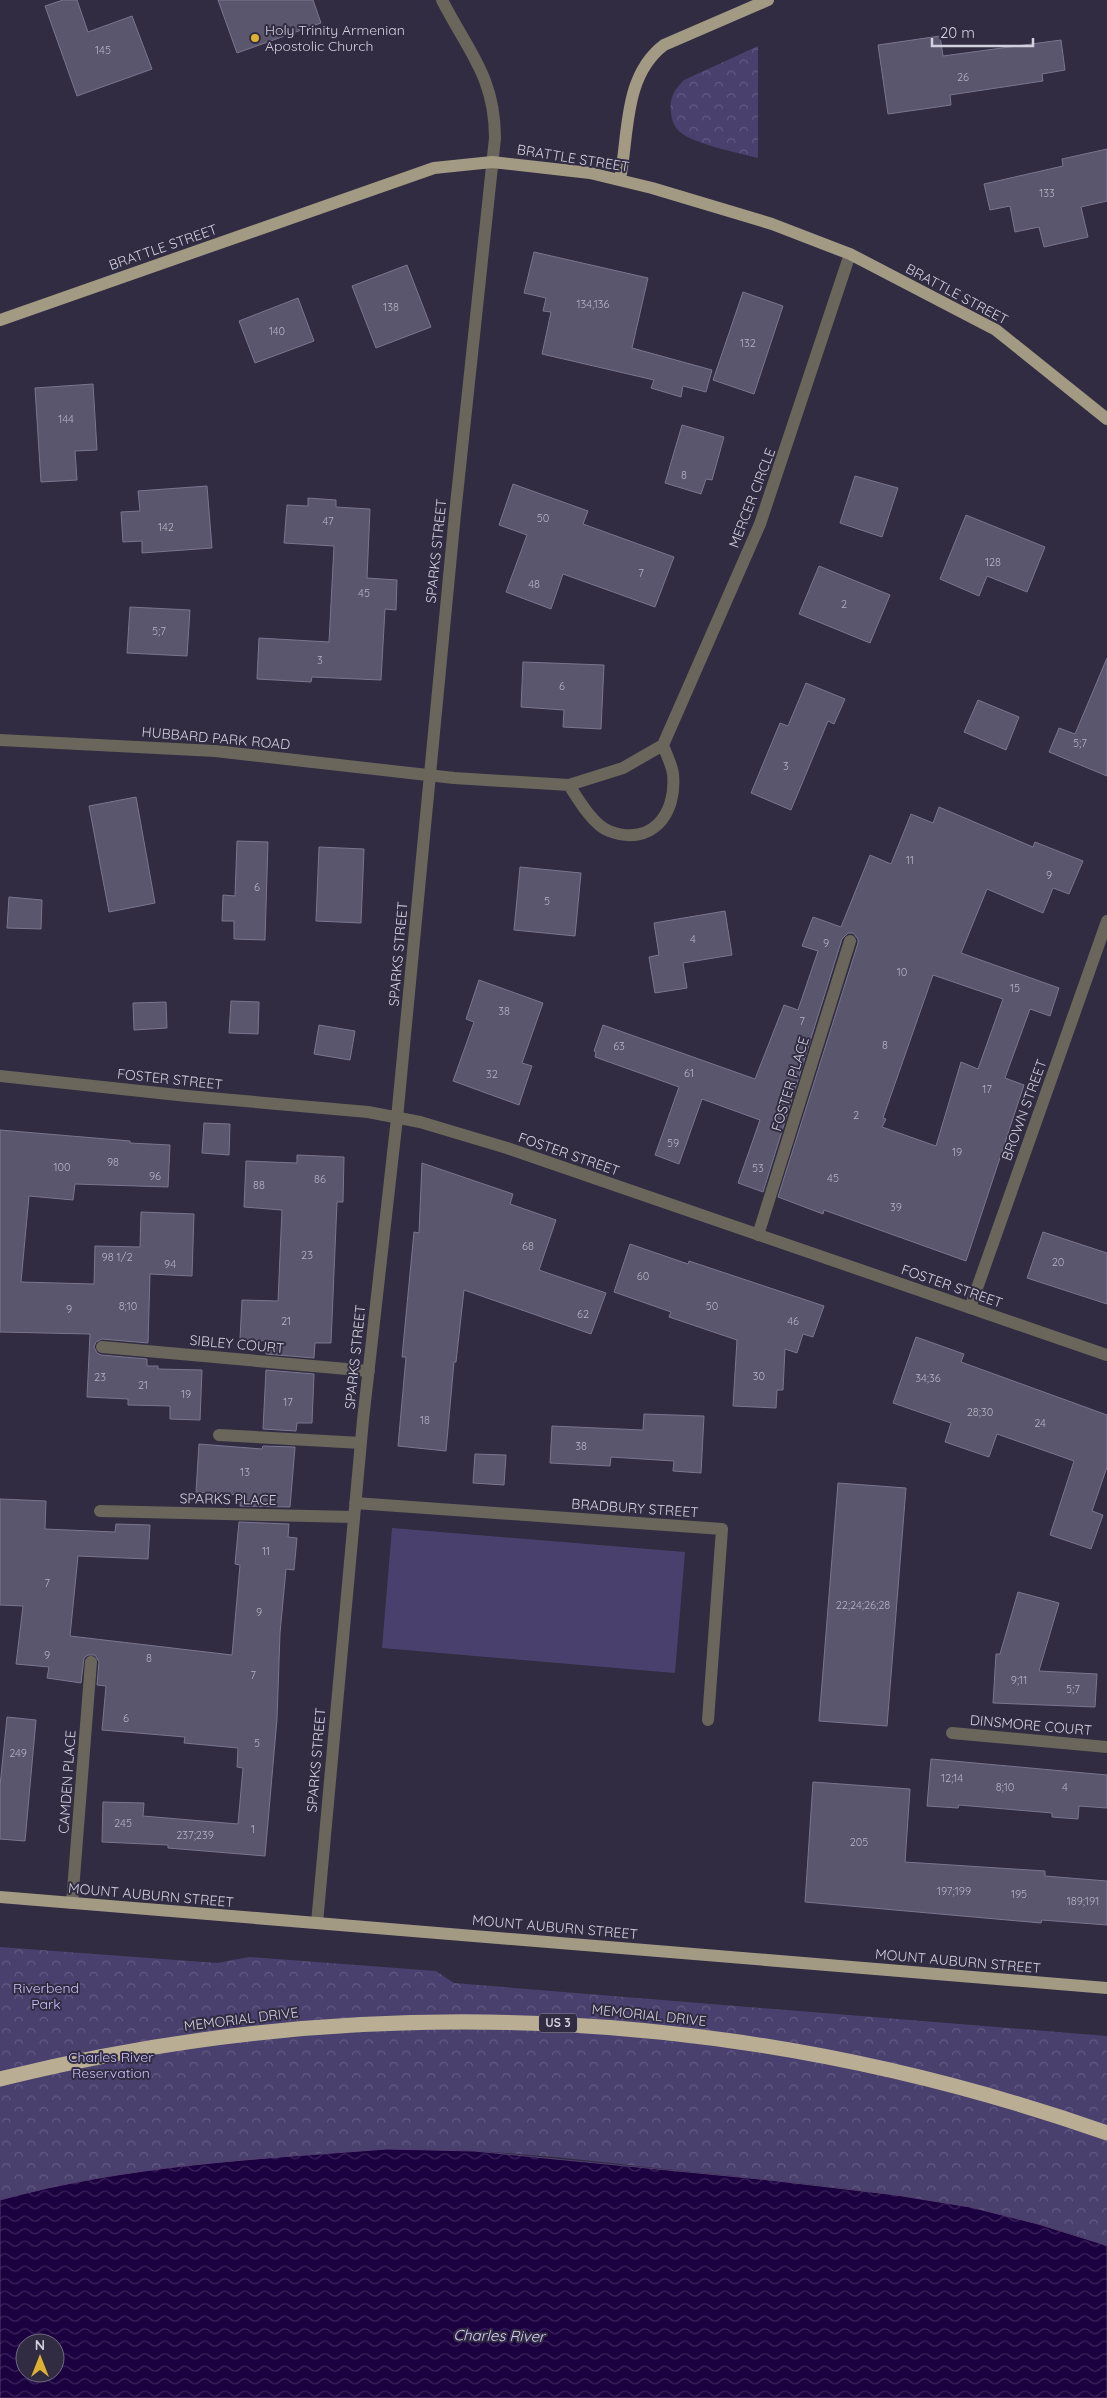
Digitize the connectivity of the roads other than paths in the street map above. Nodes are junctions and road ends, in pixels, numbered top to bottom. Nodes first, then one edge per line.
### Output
1 (442, 0) edge
2 (768, 0) edge
3 (492, 162) junction
4 (620, 179) junction
5 (850, 254) junction
6 (0, 320) edge
7 (1107, 419) edge
8 (0, 740) edge
9 (663, 745) junction
10 (429, 775) junction
11 (569, 785) junction
12 (1107, 921) edge
13 (850, 940) dead end
14 (0, 1076) edge
15 (397, 1118) junction
16 (758, 1236) junction
17 (970, 1308) junction
18 (102, 1347) dead end
19 (1107, 1355) edge
20 (369, 1371) junction
21 (220, 1435) dead end
22 (361, 1443) junction
23 (355, 1504) junction
24 (100, 1511) dead end
25 (354, 1517) junction
26 (91, 1662) dead end
27 (708, 1720) dead end
28 (952, 1733) dead end
29 (1107, 1747) edge
30 (0, 1897) edge
31 (72, 1903) junction
32 (317, 1923) junction
33 (1107, 1988) edge
34 (0, 2078) edge
35 (1107, 2133) edge

1 - 3 street, SPARKS STREET
2 - 4 main road
3 - 4 main road, BRATTLE STREET
3 - 6 main road, BRATTLE STREET
3 - 10 street, SPARKS STREET
4 - 5 main road, BRATTLE STREET
5 - 7 main road, BRATTLE STREET
5 - 9 street, MERCER CIRCLE
8 - 10 street, HUBBARD PARK ROAD
9 - 11 street
9 - 11 street
10 - 11 street
10 - 15 street, SPARKS STREET
12 - 17 street, BROWN STREET
13 - 16 street, FOSTER PLACE
14 - 15 street, FOSTER STREET
15 - 16 street, FOSTER STREET
15 - 20 street, SPARKS STREET
16 - 17 street, FOSTER STREET
17 - 19 street, FOSTER STREET
18 - 20 street, SIBLEY COURT
20 - 22 street, SPARKS STREET
21 - 22 street
22 - 23 street, SPARKS STREET
23 - 25 street, SPARKS STREET
23 - 27 street, BRADBURY STREET
24 - 25 street, SPARKS PLACE
25 - 32 street, SPARKS STREET
26 - 31 street, CAMDEN PLACE
28 - 29 street, DINSMORE COURT
30 - 31 main road, MOUNT AUBURN STREET
31 - 32 main road, MOUNT AUBURN STREET
32 - 33 main road, MOUNT AUBURN STREET
34 - 35 highway, MEMORIAL DRIVE / US 3

